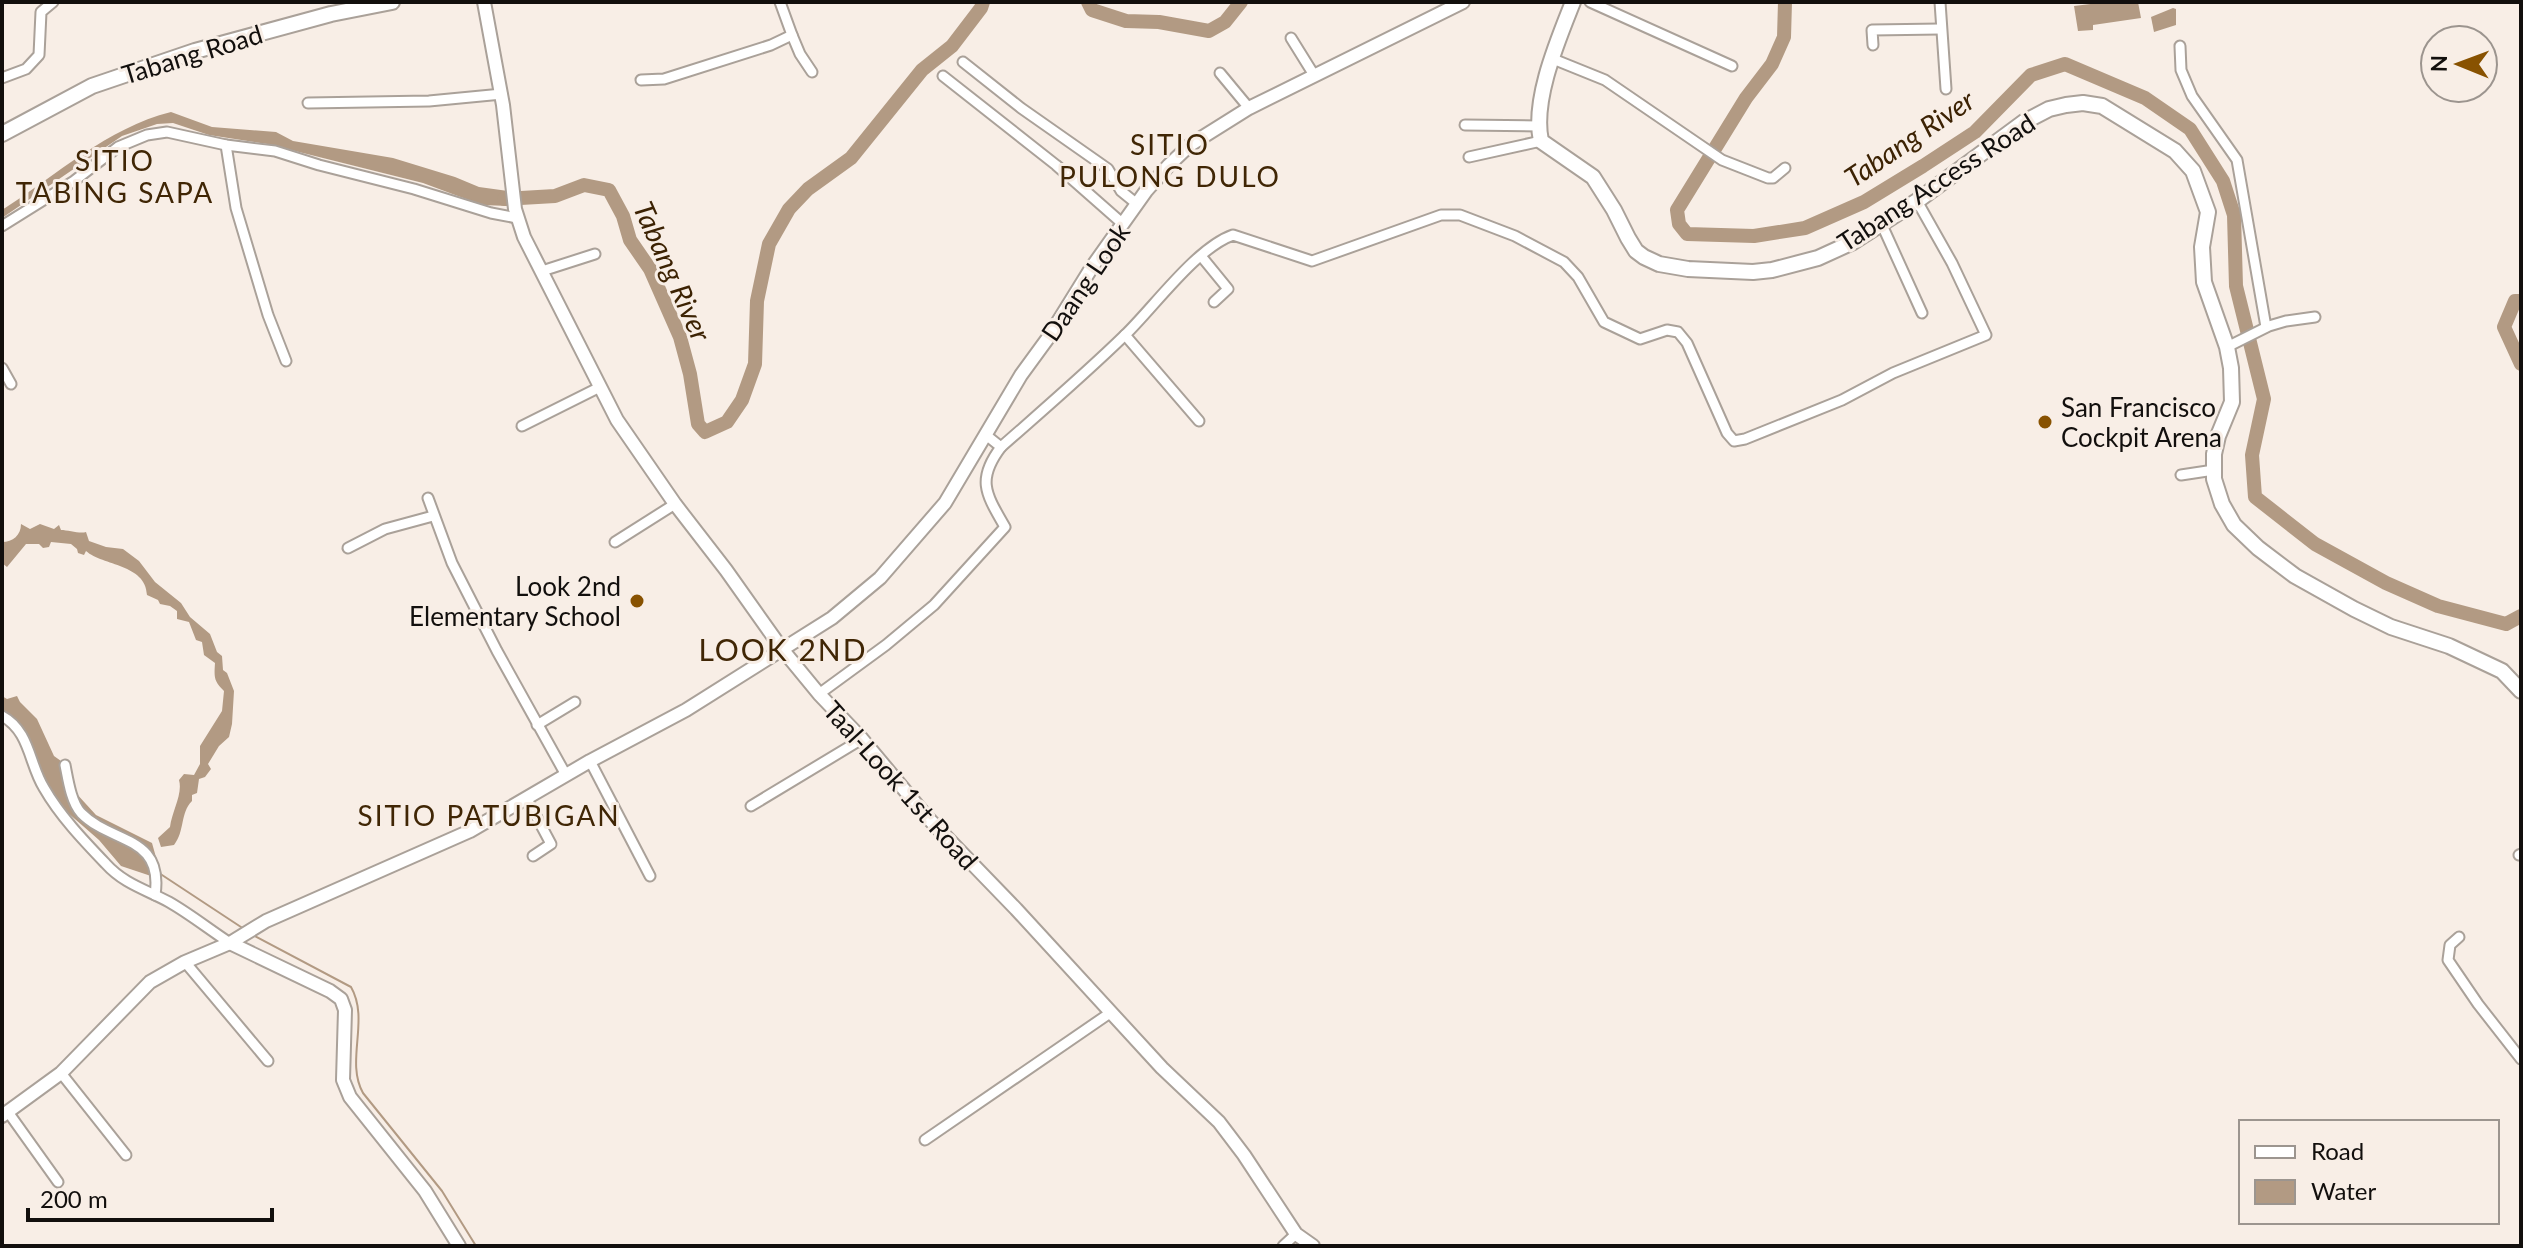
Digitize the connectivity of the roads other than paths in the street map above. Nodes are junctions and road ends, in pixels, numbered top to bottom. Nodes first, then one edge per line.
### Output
1 (53, 2) edge
2 (392, 2) edge
3 (484, 2) edge
4 (780, 2) edge
5 (1463, 2) edge
6 (1573, 2) edge
7 (1590, 2) edge
8 (1940, 2) edge
9 (1940, 29) junction
10 (792, 35) junction
11 (1291, 38) dead end
12 (1873, 45) dead end
13 (2180, 46) dead end
14 (1553, 59) junction
15 (963, 62) dead end
16 (1732, 66) dead end
17 (812, 72) dead end
18 (1220, 73) dead end
19 (1314, 75) junction
20 (943, 76) dead end
21 (2, 78) edge
22 (641, 80) dead end
23 (1946, 89) dead end
24 (502, 94) junction
25 (308, 103) dead end
26 (1249, 108) junction
27 (1465, 125) dead end
28 (1540, 133) junction
29 (2, 134) edge
30 (226, 145) junction
31 (1469, 157) dead end
32 (1785, 168) dead end
33 (1917, 201) junction
34 (1137, 204) junction
35 (516, 213) junction
36 (1123, 224) junction
37 (1882, 225) junction
38 (2, 226) edge
39 (595, 254) dead end
40 (1201, 256) junction
41 (542, 271) junction
42 (1214, 302) dead end
43 (1922, 313) dead end
44 (2315, 317) dead end
45 (2266, 327) junction
46 (1125, 335) junction
47 (2230, 346) junction
48 (286, 361) dead end
49 (2, 368) edge
50 (11, 384) dead end
51 (600, 387) junction
52 (1199, 421) dead end
53 (522, 426) dead end
54 (986, 435) junction
55 (1001, 447) junction
56 (2214, 470) junction
57 (2181, 475) dead end
58 (428, 498) dead end
59 (675, 504) junction
60 (433, 516) junction
61 (615, 542) dead end
62 (348, 548) dead end
63 (782, 649) junction
64 (2521, 691) edge
65 (819, 694) junction
66 (575, 702) dead end
67 (2, 716) edge
68 (537, 725) junction
69 (862, 739) junction
70 (590, 761) junction
71 (65, 765) dead end
72 (566, 775) junction
73 (527, 799) junction
74 (751, 806) dead end
75 (533, 856) dead end
76 (650, 876) dead end
77 (155, 893) junction
78 (2459, 937) dead end
79 (232, 942) junction
80 (185, 962) junction
81 (1110, 1013) junction
82 (2521, 1059) edge
83 (268, 1061) dead end
84 (61, 1073) junction
85 (5, 1114) edge
86 (925, 1140) dead end
87 (126, 1155) dead end
88 (58, 1182) dead end
89 (1296, 1234) junction
90 (459, 1246) edge
91 (1283, 1246) edge
92 (1313, 1246) edge

1 - 21 street
2 - 29 main road, Tabang Road
3 - 24 street, Taal-Look 1st Road
4 - 10 street
5 - 19 street, Daang Look
6 - 14 main road
7 - 16 street
8 - 9 street
9 - 12 street
9 - 23 street
10 - 17 street
10 - 22 street
11 - 19 street
13 - 45 street
14 - 28 main road
14 - 32 street
15 - 34 street
18 - 26 street
19 - 26 street, Daang Look
20 - 36 street
24 - 25 street
24 - 35 street, Taal-Look 1st Road
26 - 34 street, Daang Look
27 - 28 street
28 - 31 street
28 - 37 main road, Tabang Access Road
30 - 35 street
30 - 38 street
30 - 48 street
33 - 37 main road, Tabang Access Road
33 - 40 street
33 - 47 main road, Tabang Access Road
34 - 36 street, Daang Look
35 - 41 street, Taal-Look 1st Road
36 - 54 street, Daang Look
37 - 43 street
39 - 41 street
40 - 42 street
40 - 46 street
41 - 51 street, Taal-Look 1st Road
44 - 45 street
45 - 47 street
46 - 52 street
46 - 55 street
47 - 56 main road, Tabang Access Road
49 - 50 street
51 - 53 street
51 - 59 street, Taal-Look 1st Road
54 - 55 street
54 - 63 street, Daang Look
55 - 65 street
56 - 57 street
56 - 64 main road, Tabang Access Road
58 - 60 street
59 - 61 street
59 - 63 street, Taal-Look 1st Road
60 - 62 street
60 - 68 street
63 - 65 street, Taal-Look 1st Road
63 - 70 street, Daang Look
65 - 69 street, Taal-Look 1st Road
66 - 68 street
67 - 77 street
68 - 72 street
69 - 74 street
69 - 81 street, Taal-Look 1st Road
70 - 72 street, Daang Look
70 - 76 street
71 - 77 street
72 - 73 street, Daang Look
73 - 75 street
73 - 79 street, Daang Look
77 - 79 street
78 - 82 street
79 - 80 street
79 - 90 street
80 - 83 street
80 - 84 street
81 - 86 street
81 - 89 street, Taal-Look 1st Road
84 - 85 street
84 - 87 street
85 - 88 street
89 - 91 street
89 - 92 street, Taal-Look 1st Road

